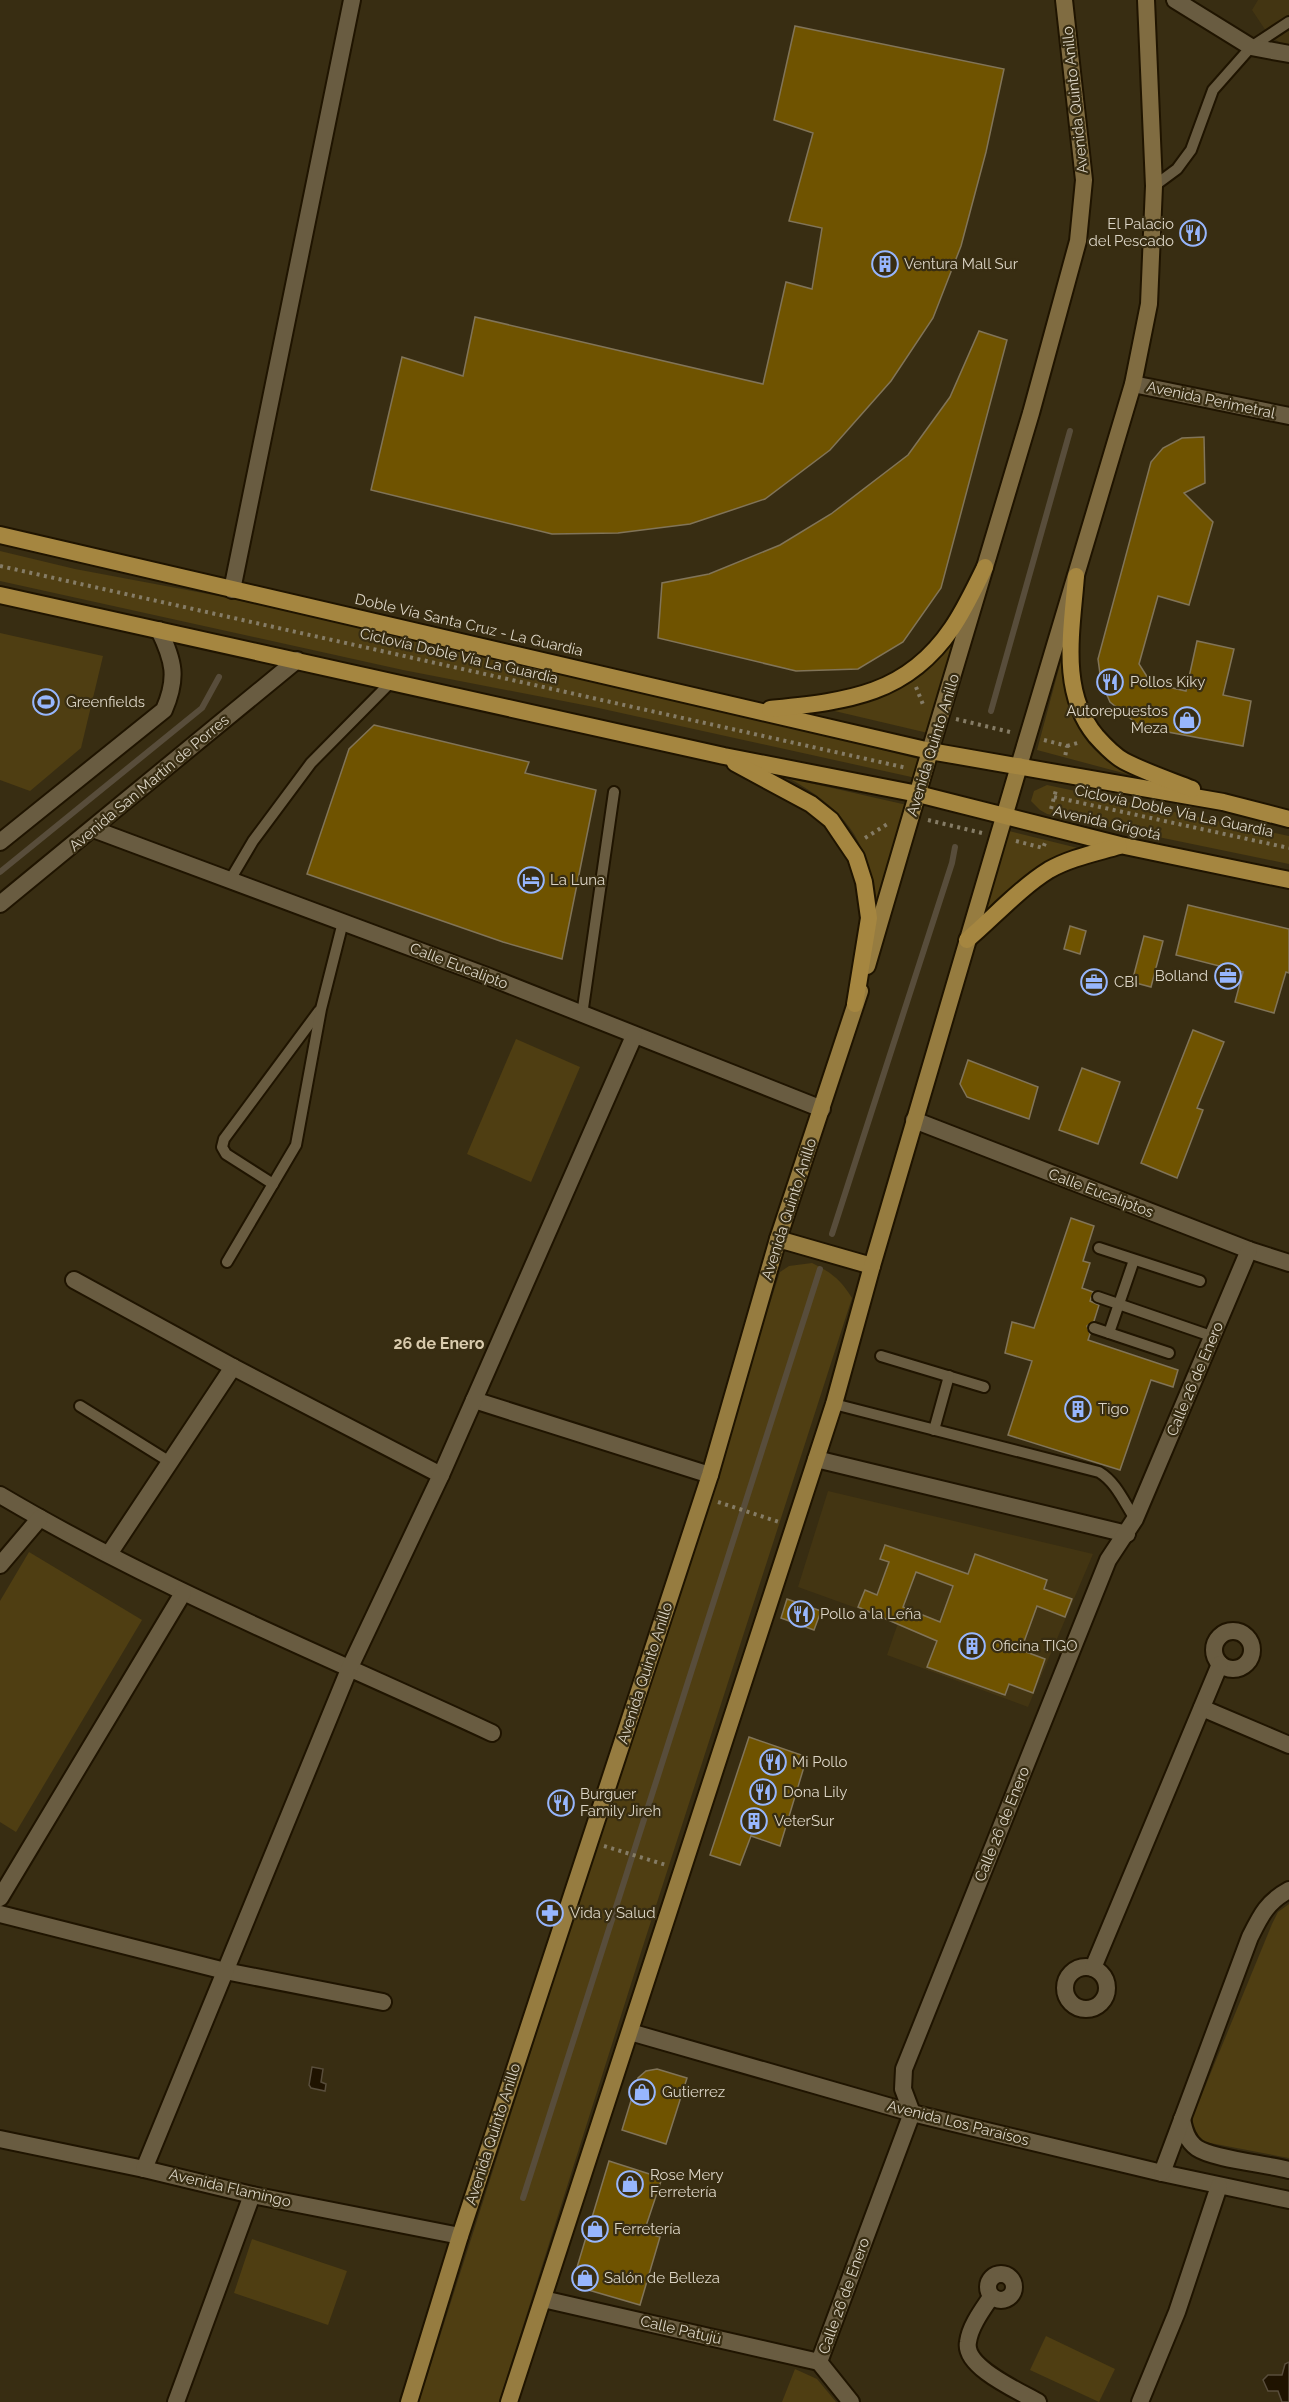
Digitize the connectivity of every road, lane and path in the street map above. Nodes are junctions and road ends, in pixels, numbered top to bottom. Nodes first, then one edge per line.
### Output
1 (352, 0) edge
2 (1064, 0) edge
3 (1146, 0) edge
4 (1175, 0) edge
5 (1289, 22) edge
6 (1251, 47) junction
7 (1289, 54) edge
8 (1154, 186) junction
9 (1133, 384) junction
10 (1289, 416) edge
11 (0, 535) edge
12 (0, 566) edge
13 (985, 567) junction
14 (1076, 576) junction
15 (232, 590) junction
16 (0, 595) edge
17 (159, 630) junction
18 (297, 660) junction
19 (910, 672) junction
20 (392, 681) junction
21 (754, 710) junction
22 (926, 713) dead end
23 (930, 751) junction
24 (724, 756) junction
25 (1019, 766) junction
26 (913, 769) dead end
27 (614, 792) dead end
28 (918, 794) junction
29 (1054, 797) dead end
30 (1223, 802) junction
31 (1004, 817) junction
32 (1289, 819) edge
33 (894, 820) dead end
34 (93, 829) junction
35 (0, 842) edge
36 (1120, 845) junction
37 (850, 848) junction
38 (1289, 848) edge
39 (230, 880) junction
40 (1289, 880) edge
41 (0, 904) edge
42 (343, 922) junction
43 (967, 940) junction
44 (855, 1004) junction
45 (321, 1009) junction
46 (582, 1015) junction
47 (634, 1036) junction
48 (822, 1109) junction
49 (914, 1120) junction
50 (273, 1184) junction
51 (778, 1239) junction
52 (1099, 1248) dead end
53 (1249, 1251) junction
54 (1134, 1260) junction
55 (227, 1262) dead end
56 (1289, 1263) edge
57 (872, 1266) junction
58 (74, 1281) dead end
59 (1200, 1281) dead end
60 (1098, 1297) dead end
61 (1119, 1305) junction
62 (1094, 1328) dead end
63 (1109, 1333) junction
64 (1214, 1337) junction
65 (1169, 1353) dead end
66 (881, 1356) dead end
67 (232, 1367) junction
68 (949, 1376) junction
69 (984, 1387) dead end
70 (474, 1400) junction
71 (834, 1404) junction
72 (80, 1406) dead end
73 (934, 1430) junction
74 (816, 1459) junction
75 (170, 1462) junction
76 (441, 1475) junction
77 (710, 1475) junction
78 (0, 1495) edge
79 (724, 1504) dead end
80 (758, 1515) dead end
81 (40, 1518) junction
82 (1131, 1526) junction
83 (109, 1554) junction
84 (0, 1565) edge
85 (183, 1593) junction
86 (1220, 1664) dead end
87 (350, 1666) junction
88 (1202, 1708) junction
89 (492, 1733) dead end
90 (1289, 1745) edge
91 (616, 1850) dead end
92 (650, 1860) dead end
93 (1289, 1890) edge
94 (0, 1898) edge
95 (0, 1914) edge
96 (1093, 1968) dead end
97 (225, 1971) junction
98 (383, 2002) dead end
99 (630, 2032) junction
100 (912, 2113) junction
101 (1182, 2119) junction
102 (0, 2140) edge
103 (144, 2169) junction
104 (1289, 2170) edge
105 (1162, 2173) junction
106 (1219, 2186) junction
107 (252, 2195) junction
108 (1289, 2200) edge
109 (460, 2236) junction
110 (991, 2296) dead end
111 (543, 2299) junction
112 (819, 2362) junction
113 (176, 2402) edge
114 (409, 2402) edge
115 (509, 2402) edge
116 (851, 2402) edge
117 (1038, 2402) edge
118 (1140, 2402) edge

1 - 15 street
2 - 13 main road, Avenida Quinto Anillo
3 - 8 main road
4 - 6 street
5 - 6 lane
6 - 7 street
6 - 8 lane
8 - 9 main road
9 - 10 street, Avenida Perimetral
9 - 14 main road
11 - 15 highway, Doble Vía Santa Cruz - La Guardia
12 - 26 path, Ciclovía Doble Vía La Guardia
13 - 19 highway
13 - 23 main road, Avenida Quinto Anillo
14 - 25 main road
14 - 30 highway
15 - 21 highway, Doble Vía Santa Cruz - La Guardia
16 - 17 highway
17 - 18 highway
17 - 35 street
18 - 20 highway
18 - 34 street, Avenida San Martín de Porres
19 - 21 highway
19 - 22 path
20 - 24 highway
20 - 39 lane
21 - 23 highway, Doble Vía Santa Cruz - La Guardia
23 - 25 highway
23 - 28 main road, Avenida Quinto Anillo
24 - 28 highway
24 - 37 highway
25 - 30 highway
25 - 31 main road
27 - 46 lane
28 - 31 highway, Avenida Grigotá
28 - 44 main road, Avenida Quinto Anillo
29 - 38 path, Ciclovía Doble Vía La Guardia
30 - 32 highway
31 - 36 highway, Avenida Grigotá
31 - 43 main road
33 - 37 path
34 - 39 street, Calle Eucalipto
34 - 41 street, Avenida San Martín de Porres
36 - 40 highway, Avenida Grigotá
36 - 43 highway
37 - 44 highway
39 - 42 street, Calle Eucalipto
42 - 45 lane
42 - 46 street, Calle Eucalipto
43 - 49 main road
44 - 48 main road, Avenida Quinto Anillo
45 - 50 lane
45 - 50 lane
46 - 47 street, Calle Eucalipto
47 - 48 street, Calle Eucalipto
47 - 70 street
48 - 51 main road, Avenida Quinto Anillo
49 - 53 street, Calle Eucaliptos
49 - 57 main road
50 - 55 lane
51 - 57 main road
51 - 77 main road, Avenida Quinto Anillo
52 - 54 lane
53 - 56 street, Calle Eucaliptos
53 - 64 street, Calle 26 de Enero
54 - 59 lane
54 - 61 lane
57 - 71 main road
58 - 67 street
60 - 61 lane
61 - 63 lane
61 - 64 lane
62 - 63 lane
63 - 65 lane
64 - 82 street, Calle 26 de Enero
66 - 68 lane
67 - 75 street
67 - 76 street
68 - 69 lane
68 - 73 lane
70 - 76 street
70 - 77 street
71 - 73 lane
71 - 74 main road
72 - 75 lane
73 - 82 lane
74 - 82 street
74 - 99 main road
75 - 83 street
76 - 87 street
77 - 109 main road, Avenida Quinto Anillo
78 - 81 street
79 - 80 path
81 - 83 street
81 - 84 street
82 - 100 street, Calle 26 de Enero
83 - 85 street
85 - 87 street
85 - 94 street
86 - 88 street
87 - 89 street
87 - 97 street
88 - 90 street
88 - 96 street
91 - 92 path
93 - 101 street
95 - 97 street
97 - 98 street
97 - 103 street
99 - 100 street, Avenida Los Paraísos
99 - 111 main road
100 - 105 street, Avenida Los Paraísos
100 - 112 street, Calle 26 de Enero
101 - 104 street
101 - 105 street
102 - 103 street, Avenida Flamingo
103 - 107 street, Avenida Flamingo
105 - 106 street, Avenida Los Paraísos
106 - 108 street, Avenida Los Paraísos
106 - 118 street
107 - 109 street, Avenida Flamingo
107 - 113 street
109 - 114 main road, Avenida Quinto Anillo
110 - 117 street
111 - 112 street, Calle Patujú
111 - 115 main road
112 - 116 street, Calle 26 de Enero

